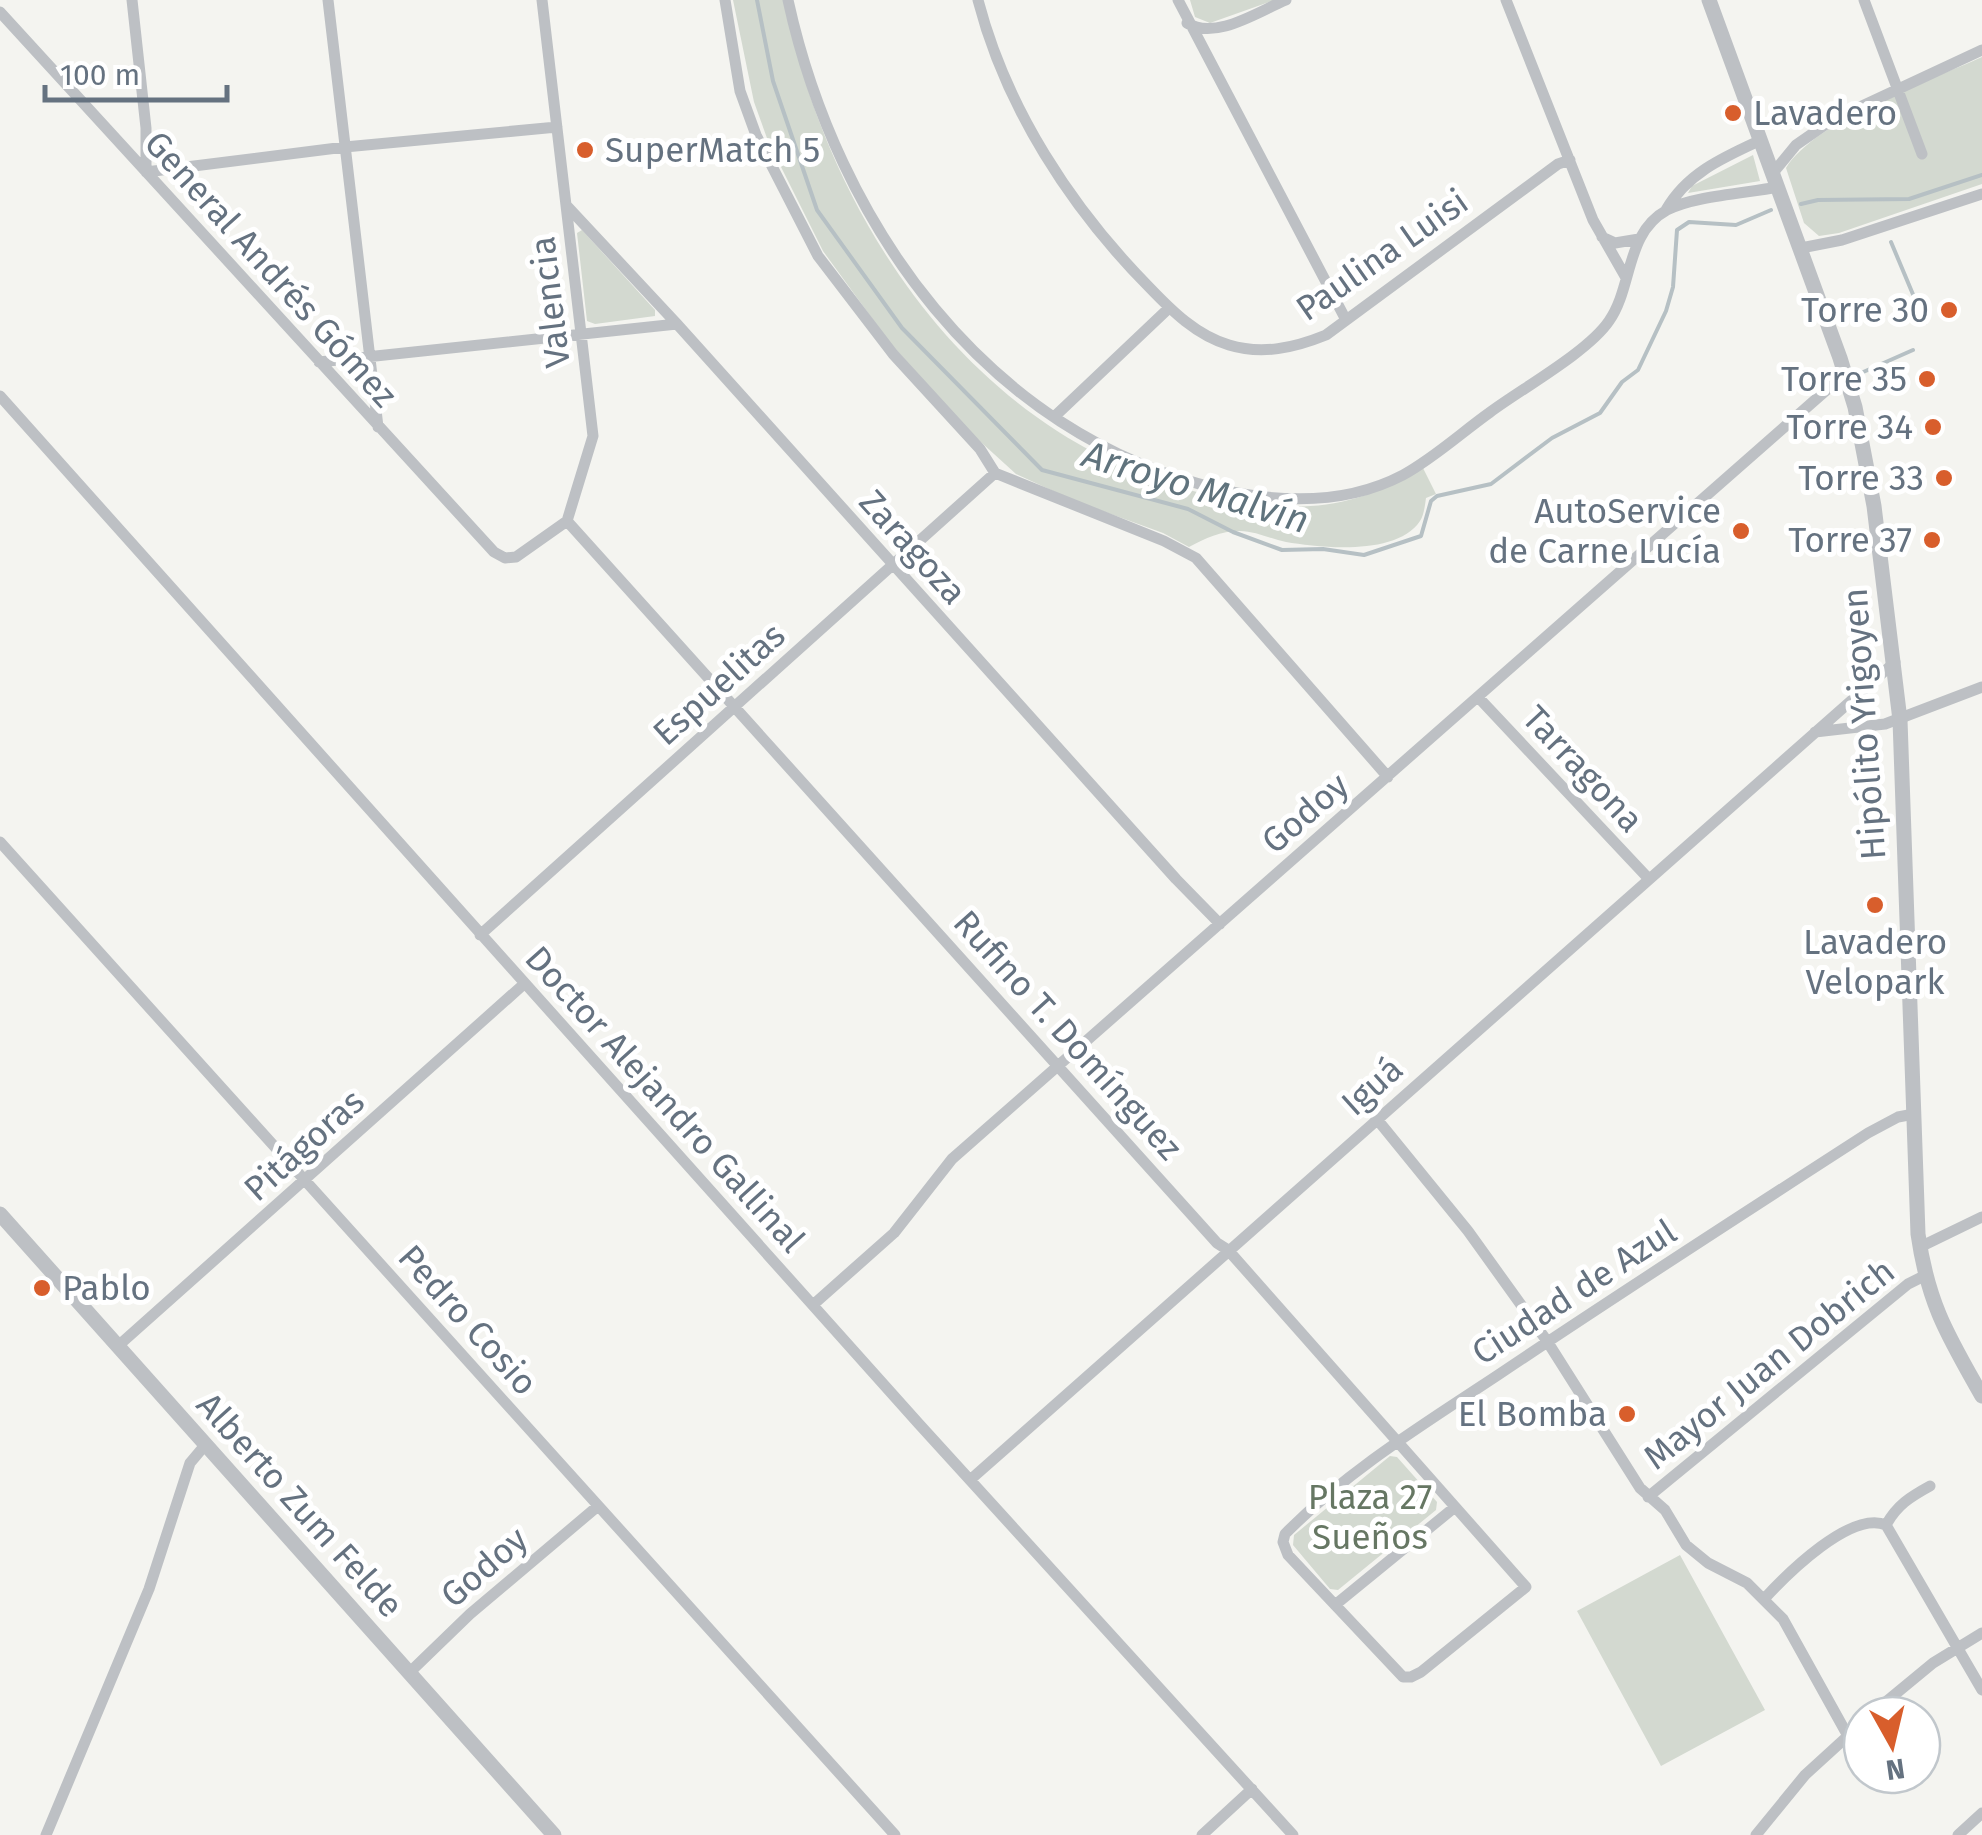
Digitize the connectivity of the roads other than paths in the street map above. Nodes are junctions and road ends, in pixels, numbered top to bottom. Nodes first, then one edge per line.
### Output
1 (132, 0) edge
2 (328, 0) edge
3 (542, 0) edge
4 (725, 0) edge
5 (788, 0) edge
6 (978, 0) edge
7 (1178, 0) edge
8 (1286, 0) edge
9 (1506, 0) edge
10 (1709, 0) edge
11 (1864, 0) edge
12 (0, 12) edge
13 (1187, 23) junction
14 (1982, 50) edge
15 (1898, 88) junction
16 (556, 127) junction
17 (1761, 140) junction
18 (345, 148) junction
19 (1922, 154) dead end
20 (1570, 160) junction
21 (146, 172) junction
22 (1775, 180) junction
23 (1982, 194) edge
24 (566, 205) junction
25 (1666, 210) junction
26 (1602, 237) junction
27 (1639, 239) junction
28 (1801, 248) junction
29 (1625, 276) junction
30 (1169, 308) junction
31 (1346, 320) junction
32 (677, 324) junction
33 (580, 335) junction
34 (370, 356) junction
35 (319, 362) junction
36 (1847, 379) junction
37 (0, 396) edge
38 (5, 413) edge
39 (1054, 417) junction
40 (378, 427) junction
41 (995, 473) junction
42 (567, 521) junction
43 (892, 565) junction
44 (1894, 662) junction
45 (1982, 687) edge
46 (1478, 697) junction
47 (1846, 703) junction
48 (735, 706) junction
49 (1900, 720) junction
50 (1857, 726) junction
51 (1811, 734) junction
52 (1388, 778) junction
53 (0, 842) edge
54 (1648, 878) junction
55 (1220, 924) junction
56 (480, 935) junction
57 (524, 984) junction
58 (1060, 1066) junction
59 (1914, 1114) junction
60 (1376, 1118) junction
61 (305, 1182) junction
62 (0, 1214) edge
63 (1982, 1218) edge
64 (1920, 1246) junction
65 (1228, 1250) junction
66 (1924, 1276) junction
67 (814, 1304) junction
68 (1548, 1342) junction
69 (118, 1346) junction
70 (1982, 1396) edge
71 (1399, 1441) junction
72 (206, 1444) junction
73 (970, 1480) junction
74 (1930, 1486) dead end
75 (1648, 1496) junction
76 (598, 1506) junction
77 (1456, 1507) junction
78 (1886, 1525) junction
79 (1764, 1598) junction
80 (1335, 1605) junction
81 (1982, 1634) edge
82 (1956, 1648) junction
83 (409, 1672) junction
84 (1982, 1690) edge
85 (1892, 1695) edge
86 (1842, 1725) edge
87 (1842, 1741) edge
88 (1252, 1789) junction
89 (1982, 1813) edge
90 (46, 1835) edge
91 (554, 1835) edge
92 (895, 1835) edge
93 (1202, 1835) edge
94 (1293, 1835) edge
95 (1756, 1835) edge
96 (1958, 1835) edge

1 - 21 street
2 - 18 street
3 - 16 street, Valencia
4 - 41 street
5 - 39 street
6 - 30 street, Paulina Luisi
7 - 13 street
8 - 13 street
9 - 20 street
10 - 17 street, Hipólito Yrigoyen
11 - 15 street
12 - 21 street, General Andrés Gómez
13 - 31 street
14 - 15 street
15 - 19 street
15 - 22 street
16 - 18 street
16 - 24 street, Valencia
17 - 22 street, Hipólito Yrigoyen
17 - 25 street
18 - 21 street
18 - 34 street
20 - 26 street
20 - 31 street, Paulina Luisi
21 - 35 street, General Andrés Gómez
22 - 25 street
22 - 28 street, Hipólito Yrigoyen
23 - 28 street
24 - 32 street, Zaragoza
24 - 33 street, Valencia
25 - 27 street
26 - 27 street
26 - 29 street
27 - 29 street
28 - 36 street, Hipólito Yrigoyen
29 - 39 street
30 - 31 street, Paulina Luisi
30 - 39 street
32 - 33 street
32 - 43 street, Zaragoza
33 - 34 street
33 - 42 street, Valencia
34 - 35 street
34 - 40 street
35 - 40 street, General Andrés Gómez
36 - 44 street, Hipólito Yrigoyen
36 - 46 street, Godoy
37 - 38 street, Doctor Alejandro Gallinal
38 - 56 street, Doctor Alejandro Gallinal
40 - 42 street, General Andrés Gómez
41 - 43 street, Espuelitas
41 - 52 street
42 - 48 street, Rufino T. Domínguez
43 - 48 street, Espuelitas
43 - 55 street, Zaragoza
44 - 47 street, Iguá
44 - 49 street, Hipólito Yrigoyen
45 - 49 street
46 - 52 street, Godoy
46 - 54 street, Tarragona
47 - 50 street
47 - 51 street, Iguá
48 - 56 street, Espuelitas
48 - 58 street, Rufino T. Domínguez
49 - 50 street
49 - 59 street, Hipólito Yrigoyen
50 - 51 street
51 - 54 street, Iguá
52 - 55 street, Godoy
53 - 61 street, Pedro Cosio
54 - 60 street, Iguá
55 - 58 street, Godoy
56 - 57 street, Doctor Alejandro Gallinal
57 - 61 street, Pitágoras
57 - 67 street, Doctor Alejandro Gallinal
58 - 65 street, Rufino T. Domínguez
58 - 67 street, Godoy
59 - 64 street, Hipólito Yrigoyen
59 - 68 street, Ciudad de Azul
60 - 65 street, Iguá
60 - 68 street
61 - 69 street, Pitágoras
61 - 76 street, Pedro Cosio
62 - 69 street, Alberto Zum Felde
63 - 64 street
64 - 66 street, Hipólito Yrigoyen
65 - 71 street, Rufino T. Domínguez
65 - 73 street, Iguá
66 - 70 street, Hipólito Yrigoyen
66 - 75 street, Mayor Juan Dobrich
67 - 73 street, Doctor Alejandro Gallinal
68 - 71 street, Ciudad de Azul
68 - 75 street
69 - 72 street, Alberto Zum Felde
71 - 77 street, Rufino T. Domínguez
71 - 80 street, Ciudad de Azul
72 - 83 street, Alberto Zum Felde
72 - 90 street
73 - 88 street, Doctor Alejandro Gallinal
74 - 78 street
75 - 79 street
76 - 83 street, Godoy
76 - 92 street, Pedro Cosio
77 - 80 street
77 - 80 street, Rufino T. Domínguez
78 - 79 street
78 - 82 street
79 - 86 street
81 - 82 street
82 - 84 street
82 - 85 street
83 - 91 street, Alberto Zum Felde
87 - 95 street
88 - 93 street
88 - 94 street, Doctor Alejandro Gallinal
89 - 96 street

